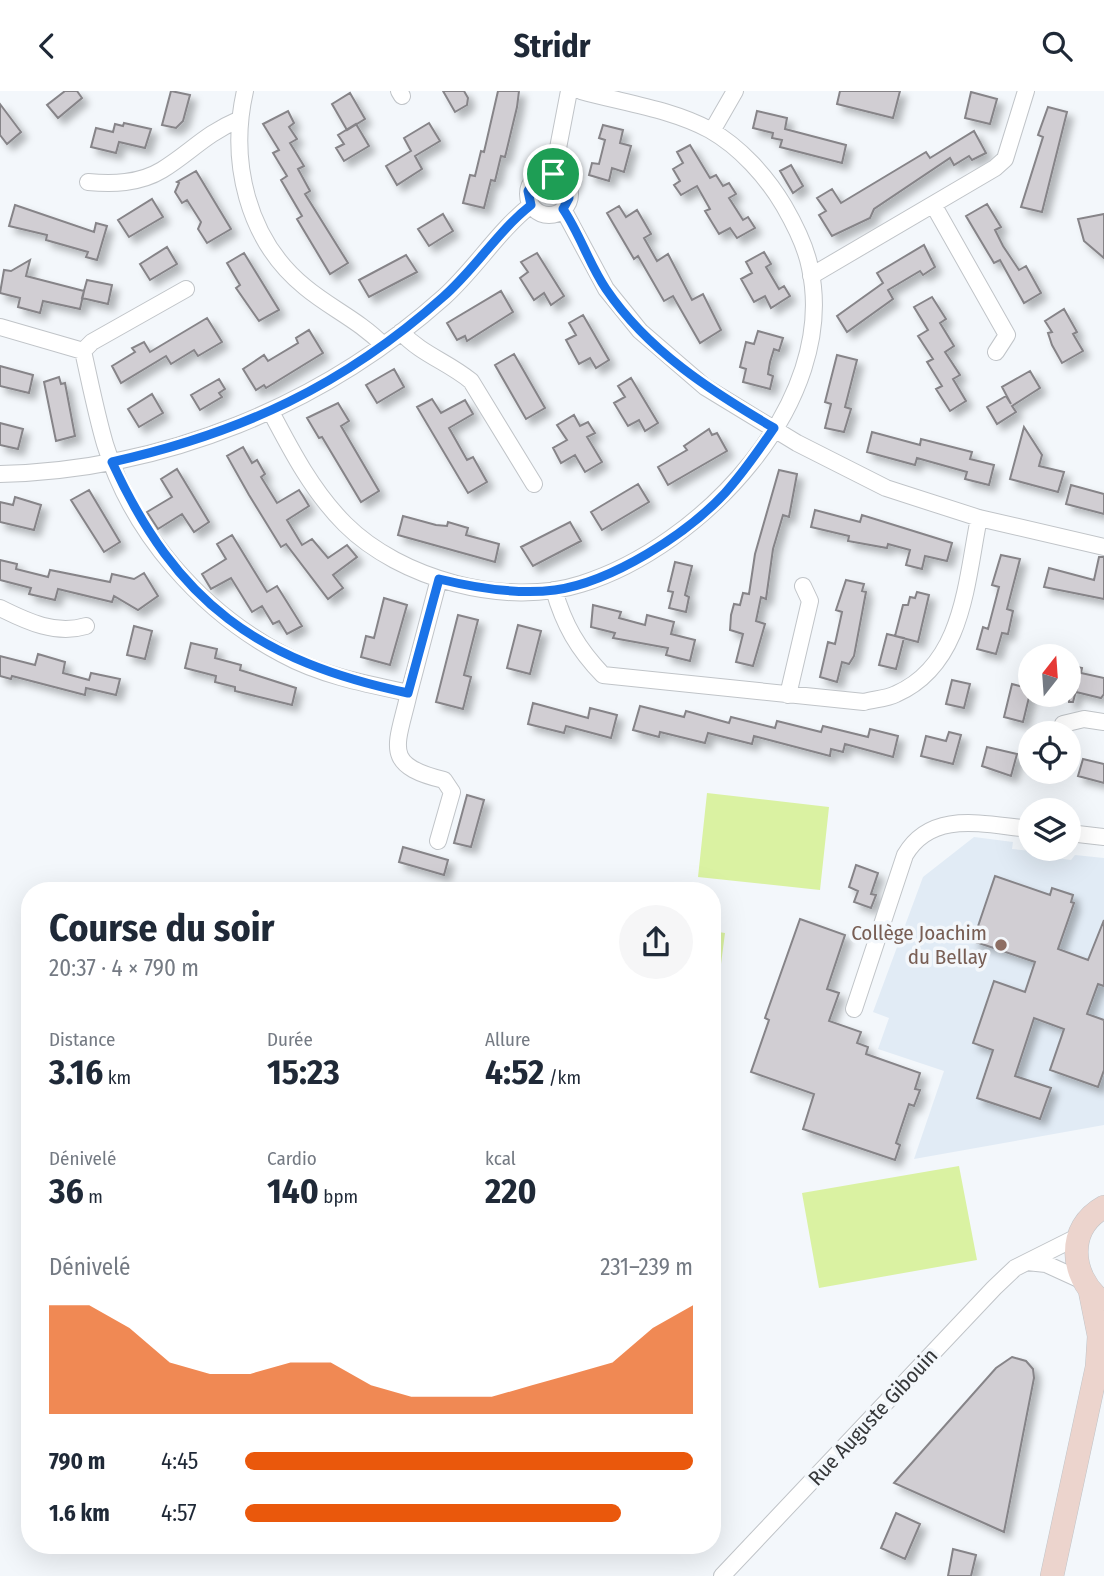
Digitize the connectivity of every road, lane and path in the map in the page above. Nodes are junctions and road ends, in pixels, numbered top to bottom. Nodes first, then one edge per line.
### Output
1 (245, 91) edge
2 (569, 91) edge
3 (581, 91) edge
4 (736, 91) edge
5 (1026, 91) edge
6 (238, 120) junction
7 (712, 131) junction
8 (553, 174) junction
9 (88, 182) dead end
10 (531, 205) junction
11 (934, 206) junction
12 (563, 209) junction
13 (811, 276) junction
14 (186, 289) dead end
15 (0, 327) edge
16 (401, 332) junction
17 (383, 345) junction
18 (83, 351) junction
19 (996, 352) dead end
20 (271, 412) junction
21 (774, 428) junction
22 (112, 462) junction
23 (0, 474) edge
24 (534, 484) dead end
25 (979, 518) junction
26 (1104, 547) edge
27 (439, 579) junction
28 (803, 586) dead end
29 (554, 590) junction
30 (0, 608) edge
31 (86, 626) dead end
32 (408, 693) junction
33 (788, 695) junction
34 (1077, 721) edge
35 (1104, 722) edge
36 (1018, 828) edge
37 (1081, 834) edge
38 (1104, 837) edge
39 (438, 841) dead end
40 (854, 1009) dead end
41 (1104, 1207) edge
42 (1079, 1236) junction
43 (1027, 1262) junction
44 (1092, 1291) edge
45 (1100, 1358) edge
46 (722, 1576) edge
47 (1052, 1576) edge

1 - 6 street
2 - 8 street
3 - 7 street
4 - 7 street
5 - 11 street
6 - 9 street
6 - 17 street
7 - 13 street
8 - 10 street
8 - 12 street
10 - 12 street
10 - 16 street
11 - 13 street
11 - 19 street
12 - 21 street
13 - 21 street
14 - 18 street
15 - 18 street
16 - 17 street
16 - 24 street
17 - 20 street
18 - 22 street
20 - 22 street
20 - 27 street
21 - 25 street
21 - 29 street
22 - 23 street
22 - 32 street
25 - 26 street
25 - 33 street
27 - 29 street
27 - 32 street
28 - 33 street
29 - 33 street
30 - 31 street
32 - 39 street
34 - 35 street
36 - 40 street
37 - 38 street
41 - 42 main road
42 - 43 street, Rue Auguste Gibouin
42 - 44 main road
43 - 44 street
43 - 46 street, Rue Auguste Gibouin
44 - 45 main road
45 - 47 main road

